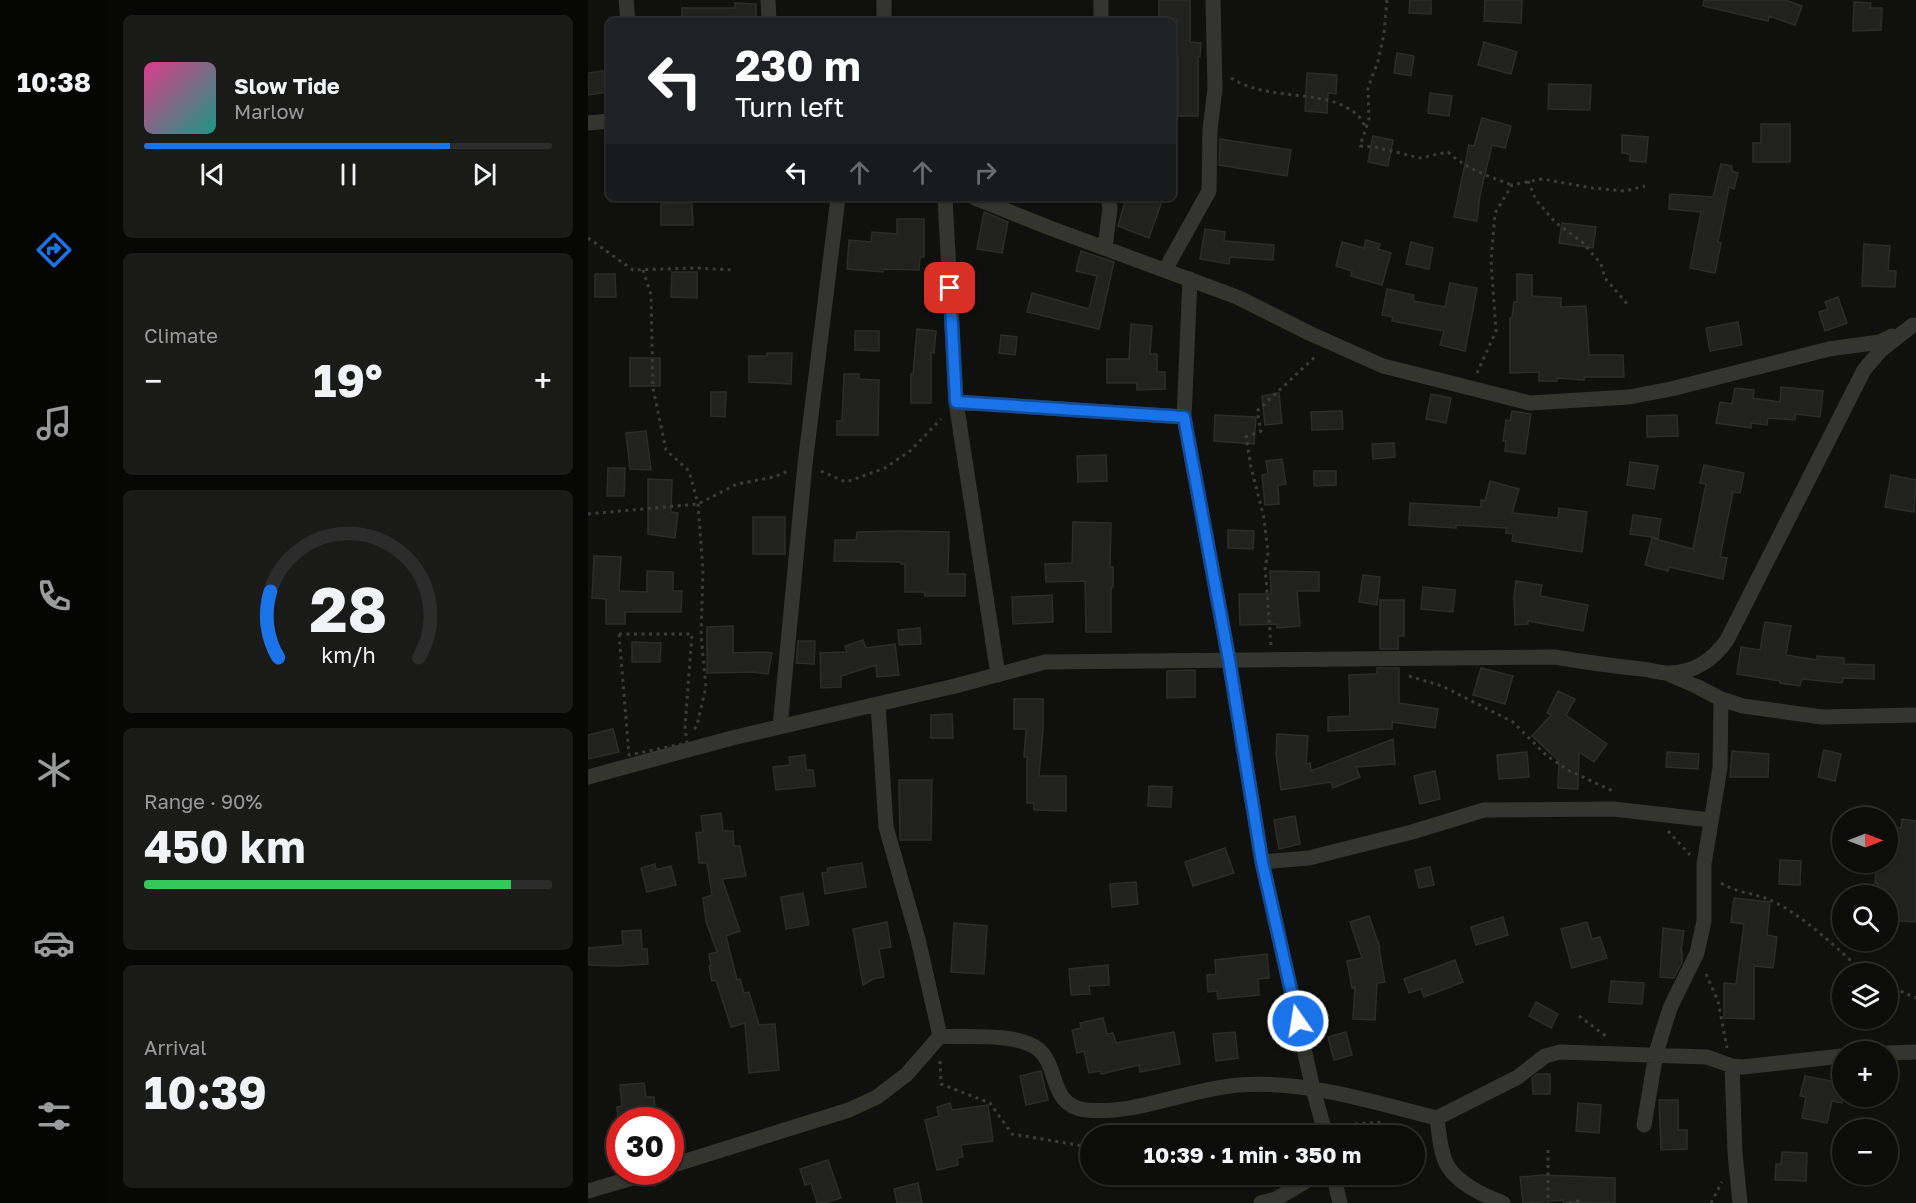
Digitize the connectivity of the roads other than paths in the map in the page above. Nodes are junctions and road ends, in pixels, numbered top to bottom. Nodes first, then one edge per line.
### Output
1 (626, 0) edge
2 (768, 0) edge
3 (884, 0) edge
4 (1101, 0) edge
5 (1213, 0) edge
6 (628, 18) edge
7 (769, 18) edge
8 (884, 18) edge
9 (1101, 18) edge
10 (606, 122) edge
11 (588, 123) edge
12 (838, 201) edge
13 (945, 201) edge
14 (982, 201) edge
15 (1109, 201) edge
16 (1105, 247) junction
17 (1166, 270) junction
18 (1190, 279) junction
19 (1915, 325) edge
20 (956, 402) junction
21 (1184, 417) junction
22 (1229, 660) junction
23 (1662, 672) junction
24 (998, 675) junction
25 (1721, 699) junction
26 (878, 704) junction
27 (1916, 715) edge
28 (780, 727) junction
29 (588, 777) edge
30 (1710, 820) junction
31 (1262, 862) junction
32 (940, 1036) junction
33 (1916, 1052) edge
34 (1656, 1053) junction
35 (1898, 1053) edge
36 (1832, 1057) edge
37 (1732, 1066) junction
38 (1313, 1089) junction
39 (1437, 1118) junction
40 (1323, 1125) edge
41 (1644, 1125) dead end
42 (684, 1162) edge
43 (609, 1185) edge
44 (1299, 1185) edge
45 (1336, 1185) edge
46 (588, 1191) edge
47 (1261, 1203) edge
48 (1340, 1203) edge
49 (1503, 1203) edge
50 (1740, 1203) edge

1 - 6 street
2 - 7 street
3 - 8 street
4 - 9 street
5 - 17 street
10 - 11 street
12 - 28 street
13 - 20 street
14 - 16 street
15 - 16 street
16 - 17 street
17 - 18 street
18 - 19 street
18 - 21 street
19 - 23 street
20 - 21 street
20 - 24 street
21 - 22 street
22 - 23 street
22 - 24 street
22 - 31 street
23 - 25 street
24 - 26 street
25 - 27 street
25 - 30 street
26 - 28 street
26 - 32 street
28 - 29 street
30 - 31 street
30 - 34 street
31 - 38 street
32 - 38 street
32 - 42 street
33 - 35 street
34 - 37 street
34 - 39 street
34 - 41 street
36 - 37 street
37 - 50 street
38 - 39 street
38 - 40 street
39 - 49 street
43 - 46 street
44 - 47 street
45 - 48 street

